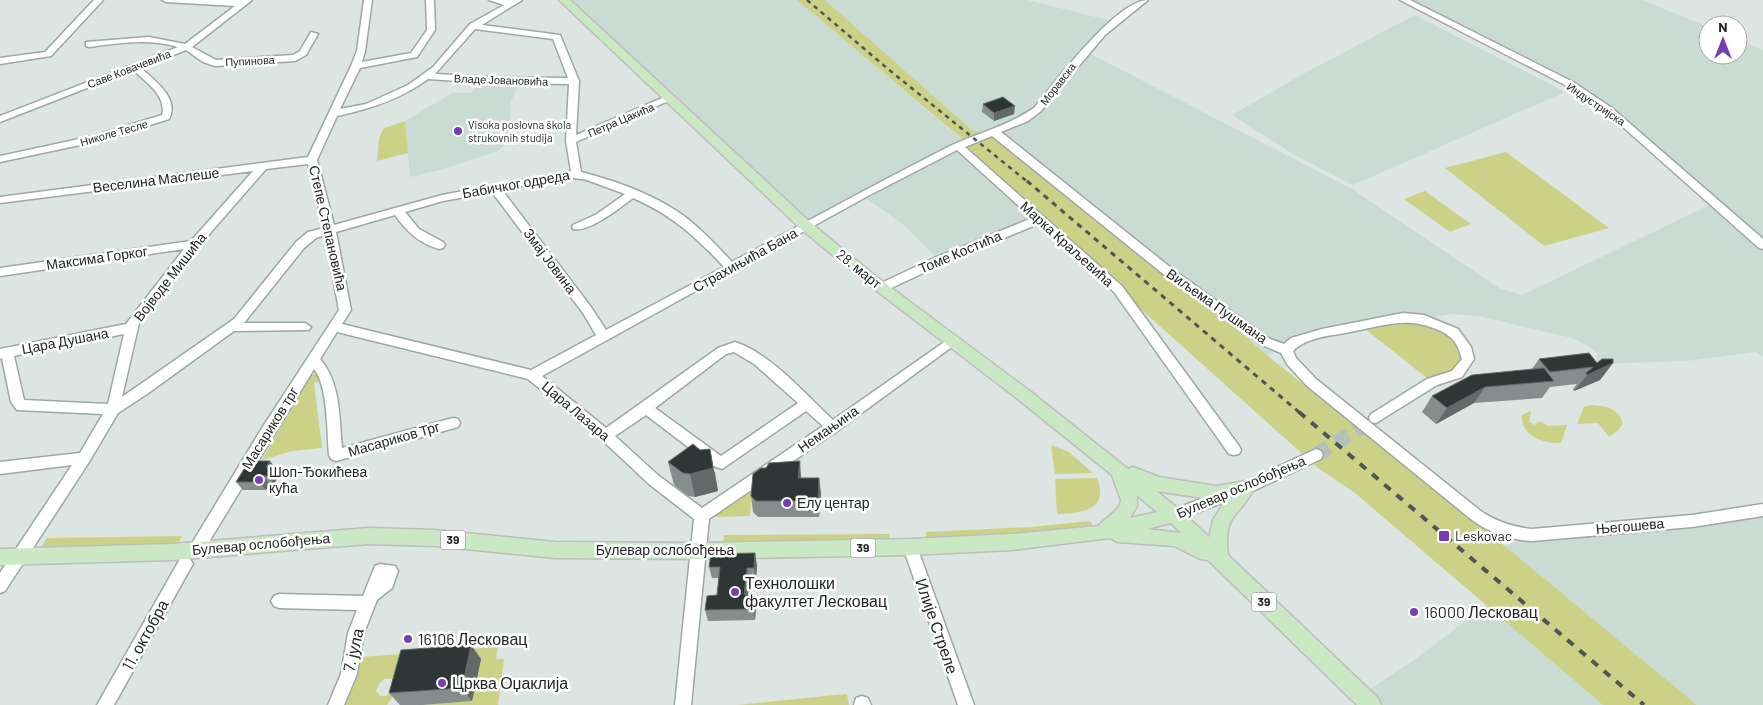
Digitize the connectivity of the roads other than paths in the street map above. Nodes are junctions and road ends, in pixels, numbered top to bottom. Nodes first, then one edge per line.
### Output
1 (99, 0) edge
2 (166, 0) edge
3 (368, 0) edge
4 (430, 0) edge
5 (493, 0) edge
6 (564, 0) edge
7 (1144, 0) edge
8 (1404, 0) edge
9 (245, 2) edge
10 (515, 2) edge
11 (473, 26) junction
12 (314, 34) dead end
13 (90, 44) dead end
14 (186, 47) junction
15 (0, 61) edge
16 (356, 66) junction
17 (135, 67) junction
18 (427, 76) junction
19 (574, 81) junction
20 (670, 98) junction
21 (333, 114) junction
22 (0, 119) edge
23 (994, 132) junction
24 (571, 141) junction
25 (958, 146) junction
26 (935, 157) junction
27 (0, 160) edge
28 (312, 160) junction
29 (979, 166) junction
30 (262, 167) junction
31 (576, 173) junction
32 (494, 187) junction
33 (632, 194) junction
34 (0, 200) edge
35 (398, 210) junction
36 (1040, 218) junction
37 (806, 226) junction
38 (577, 227) dead end
39 (330, 230) junction
40 (194, 244) junction
41 (439, 245) dead end
42 (1763, 245) edge
43 (731, 268) junction
44 (3, 271) edge
45 (0, 282) edge
46 (881, 288) junction
47 (338, 322) junction
48 (233, 327) junction
49 (306, 327) dead end
50 (130, 328) junction
51 (604, 337) junction
52 (954, 341) junction
53 (1286, 350) junction
54 (3, 353) edge
55 (314, 360) junction
56 (532, 375) junction
57 (806, 404) junction
58 (646, 408) junction
59 (113, 409) junction
60 (1376, 418) tunnel mouth
61 (453, 423) dead end
62 (832, 427) junction
63 (606, 436) junction
64 (1234, 450) dead end
65 (1316, 455) tunnel mouth
66 (336, 456) joint
67 (84, 458) junction
68 (1116, 466) junction
69 (0, 468) edge
70 (1246, 488) junction
71 (1763, 510) edge
72 (1174, 515) junction
73 (702, 516) junction
74 (1101, 533) junction
75 (910, 547) junction
76 (196, 550) junction
77 (698, 551) junction
78 (19, 557) junction
79 (0, 558) edge
80 (1219, 559) junction
81 (185, 564) dead end
82 (0, 586) edge
83 (279, 601) dead end
84 (105, 705) edge
85 (336, 705) edge
86 (682, 705) edge
87 (966, 705) edge
88 (1371, 705) edge

1 - 15 street
2 - 9 street
3 - 16 street, Степе Степановића
4 - 16 street
5 - 10 street
6 - 20 main road, 28. март
7 - 23 street, Моравска
8 - 42 street, Индустријска
9 - 14 street, Саве Ковачевића
10 - 11 street
11 - 18 street
11 - 19 street
12 - 14 street, Пупинова
13 - 14 street, Пупинова
14 - 17 street, Саве Ковачевића
16 - 21 street, Степе Степановића
17 - 22 street, Саве Ковачевића
17 - 27 street, Николе Тесле
18 - 19 street, Владе Јовановића
18 - 21 street
19 - 24 street
20 - 24 street, Петра Цакића
20 - 37 main road, 28. март
21 - 28 street, Степе Степановића
23 - 25 street, Моравска
23 - 53 street, Виљема Пушмана
24 - 31 street
25 - 26 street, Страхињића Бана
25 - 29 street, Марка Краљевића
26 - 29 street
26 - 37 street, Страхињића Бана
28 - 30 street, Веселина Маслеше
28 - 39 street, Степе Степановића
29 - 36 street, Марка Краљевића
30 - 34 street, Веселина Маслеше
30 - 40 street, Војводе Мишића
31 - 32 street, Бабичког одреда
31 - 33 street, Бабичког одреда
32 - 35 street, Бабичког одреда
32 - 51 street, Змај Јовина
33 - 38 street
33 - 43 street, Бабичког одреда
35 - 39 street, Бабичког одреда
35 - 41 street
36 - 46 street, Томе Костића
36 - 64 street, Марка Краљевића
37 - 43 street, Страхињића Бана
37 - 46 main road, 28. март
39 - 47 street, Степе Степановића
39 - 48 street, Бабичког одреда
40 - 44 street, Максима Горког
40 - 50 street, Војводе Мишића
43 - 51 street, Страхињића Бана
44 - 45 street
46 - 52 main road, 28. март
47 - 55 street, Масариков трг
47 - 56 street, Цара Лазара
48 - 49 street
48 - 59 street, Бабичког одреда
50 - 54 street, Цара Душана
50 - 59 street, Војводе Мишића
51 - 56 street, Страхињића Бана
52 - 62 street, Немањина
52 - 68 main road, 28. март
53 - 60 street
53 - 71 street, Његошева
54 - 59 street
55 - 66 street, Масариков трг
55 - 76 street, Масариков трг
56 - 63 street, Цара Лазара
57 - 58 street
57 - 58 street
57 - 62 street
58 - 63 street
59 - 67 street, Војводе Мишића
61 - 66 street, Масариков Трг
62 - 73 street, Немањина
63 - 73 street, Цара Лазара
65 - 70 street, Булевар ослобођења
67 - 69 street
67 - 78 street, Војводе Мишића
68 - 70 main road
68 - 72 main road, 28. март
68 - 74 main road
70 - 72 street, Булевар ослобођења
70 - 80 main road
72 - 74 main road, Булевар ослобођења / 39
72 - 80 main road, 39
73 - 77 street
74 - 75 main road, Булевар ослобођења / 39
74 - 80 main road
75 - 77 main road, Булевар ослобођења / 39
75 - 87 street, Илије Стреле
76 - 77 main road, Булевар ослобођења / 39
76 - 78 main road, Булевар ослобођења / 39
77 - 86 street
78 - 79 main road, Булевар ослобођења / 39
78 - 82 street, Војводе Мишића
80 - 88 main road, 39
81 - 84 street, 11. октобра
83 - 85 street, 7. јула

